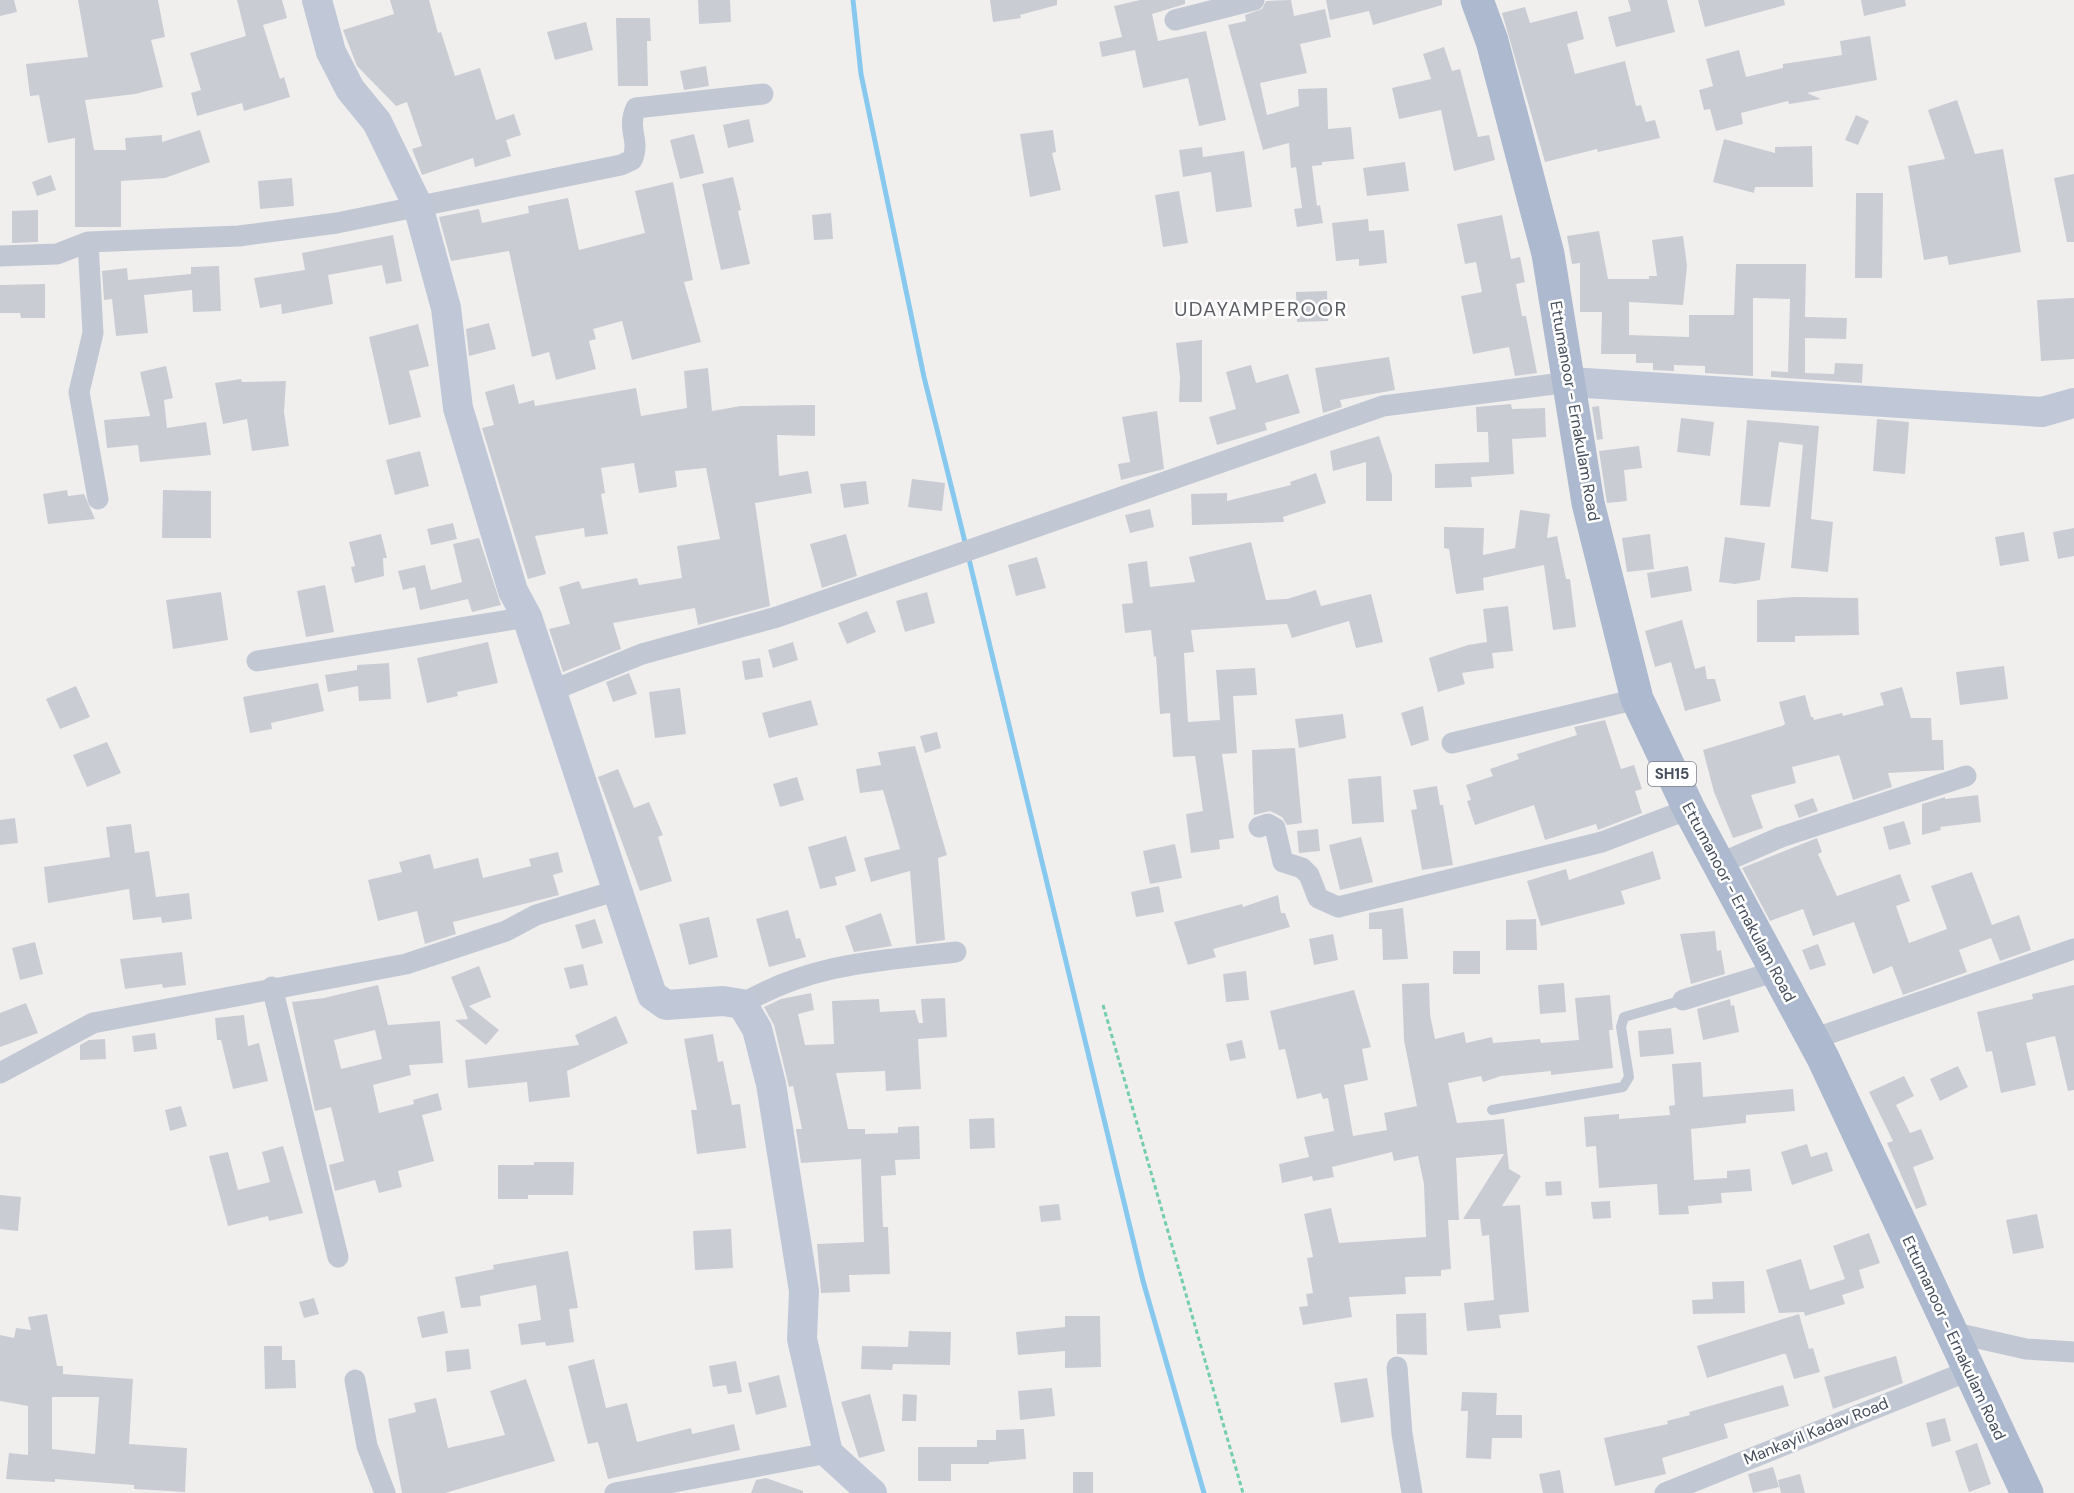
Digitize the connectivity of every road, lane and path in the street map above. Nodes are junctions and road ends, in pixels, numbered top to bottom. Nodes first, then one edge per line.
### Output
1 (317, 0) edge
2 (1254, 0) edge
3 (1477, 0) edge
4 (1175, 20) dead end
5 (763, 94) dead end
6 (418, 206) junction
7 (88, 242) junction
8 (0, 256) edge
9 (1570, 382) junction
10 (2074, 403) edge
11 (98, 499) dead end
12 (527, 617) junction
13 (257, 661) dead end
14 (551, 691) junction
15 (1637, 699) junction
16 (1452, 743) dead end
17 (1966, 776) dead end
18 (1689, 809) junction
19 (1258, 827) dead end
20 (1719, 864) junction
21 (618, 890) junction
22 (2074, 949) edge
23 (956, 952) dead end
24 (1776, 971) junction
25 (272, 987) junction
26 (1683, 1000) joint
27 (742, 1004) junction
28 (1103, 1005) dead end
29 (1813, 1039) junction
30 (0, 1073) edge
31 (1492, 1110) dead end
32 (338, 1257) dead end
33 (1951, 1332) junction
34 (2074, 1352) edge
35 (1396, 1367) dead end
36 (1968, 1371) junction
37 (355, 1380) dead end
38 (828, 1453) junction
39 (385, 1493) edge
40 (615, 1493) edge
41 (872, 1493) edge
42 (1243, 1493) edge
43 (1412, 1493) edge
44 (1665, 1493) edge
45 (2027, 1493) edge

1 - 6 main road
2 - 4 street
3 - 9 main road, Ettumanoor - Ernakulam Road / SH15
5 - 6 street
6 - 7 street
6 - 12 main road
7 - 8 street
7 - 11 street
9 - 10 main road
9 - 14 street
9 - 15 main road, Ettumanoor - Ernakulam Road / SH15
12 - 13 street
12 - 14 main road
14 - 21 main road
15 - 16 street
15 - 18 main road, Ettumanoor - Ernakulam Road / SH15
17 - 20 street
18 - 19 street
18 - 20 main road, Ettumanoor - Ernakulam Road / SH15
20 - 24 main road, Ettumanoor - Ernakulam Road / SH15
21 - 25 street
21 - 27 main road
22 - 29 street
23 - 27 street
24 - 26 street
24 - 29 main road, Ettumanoor - Ernakulam Road / SH15
25 - 30 street
25 - 32 street
26 - 31 lane
27 - 38 main road
28 - 42 path
29 - 33 main road, Ettumanoor - Ernakulam Road / SH15
33 - 34 street
33 - 36 main road, Ettumanoor - Ernakulam Road / SH15
35 - 43 street
36 - 44 street, Mankayil Kadav Road
36 - 45 main road, Ettumanoor - Ernakulam Road / SH15
37 - 39 street
38 - 40 street
38 - 41 main road

